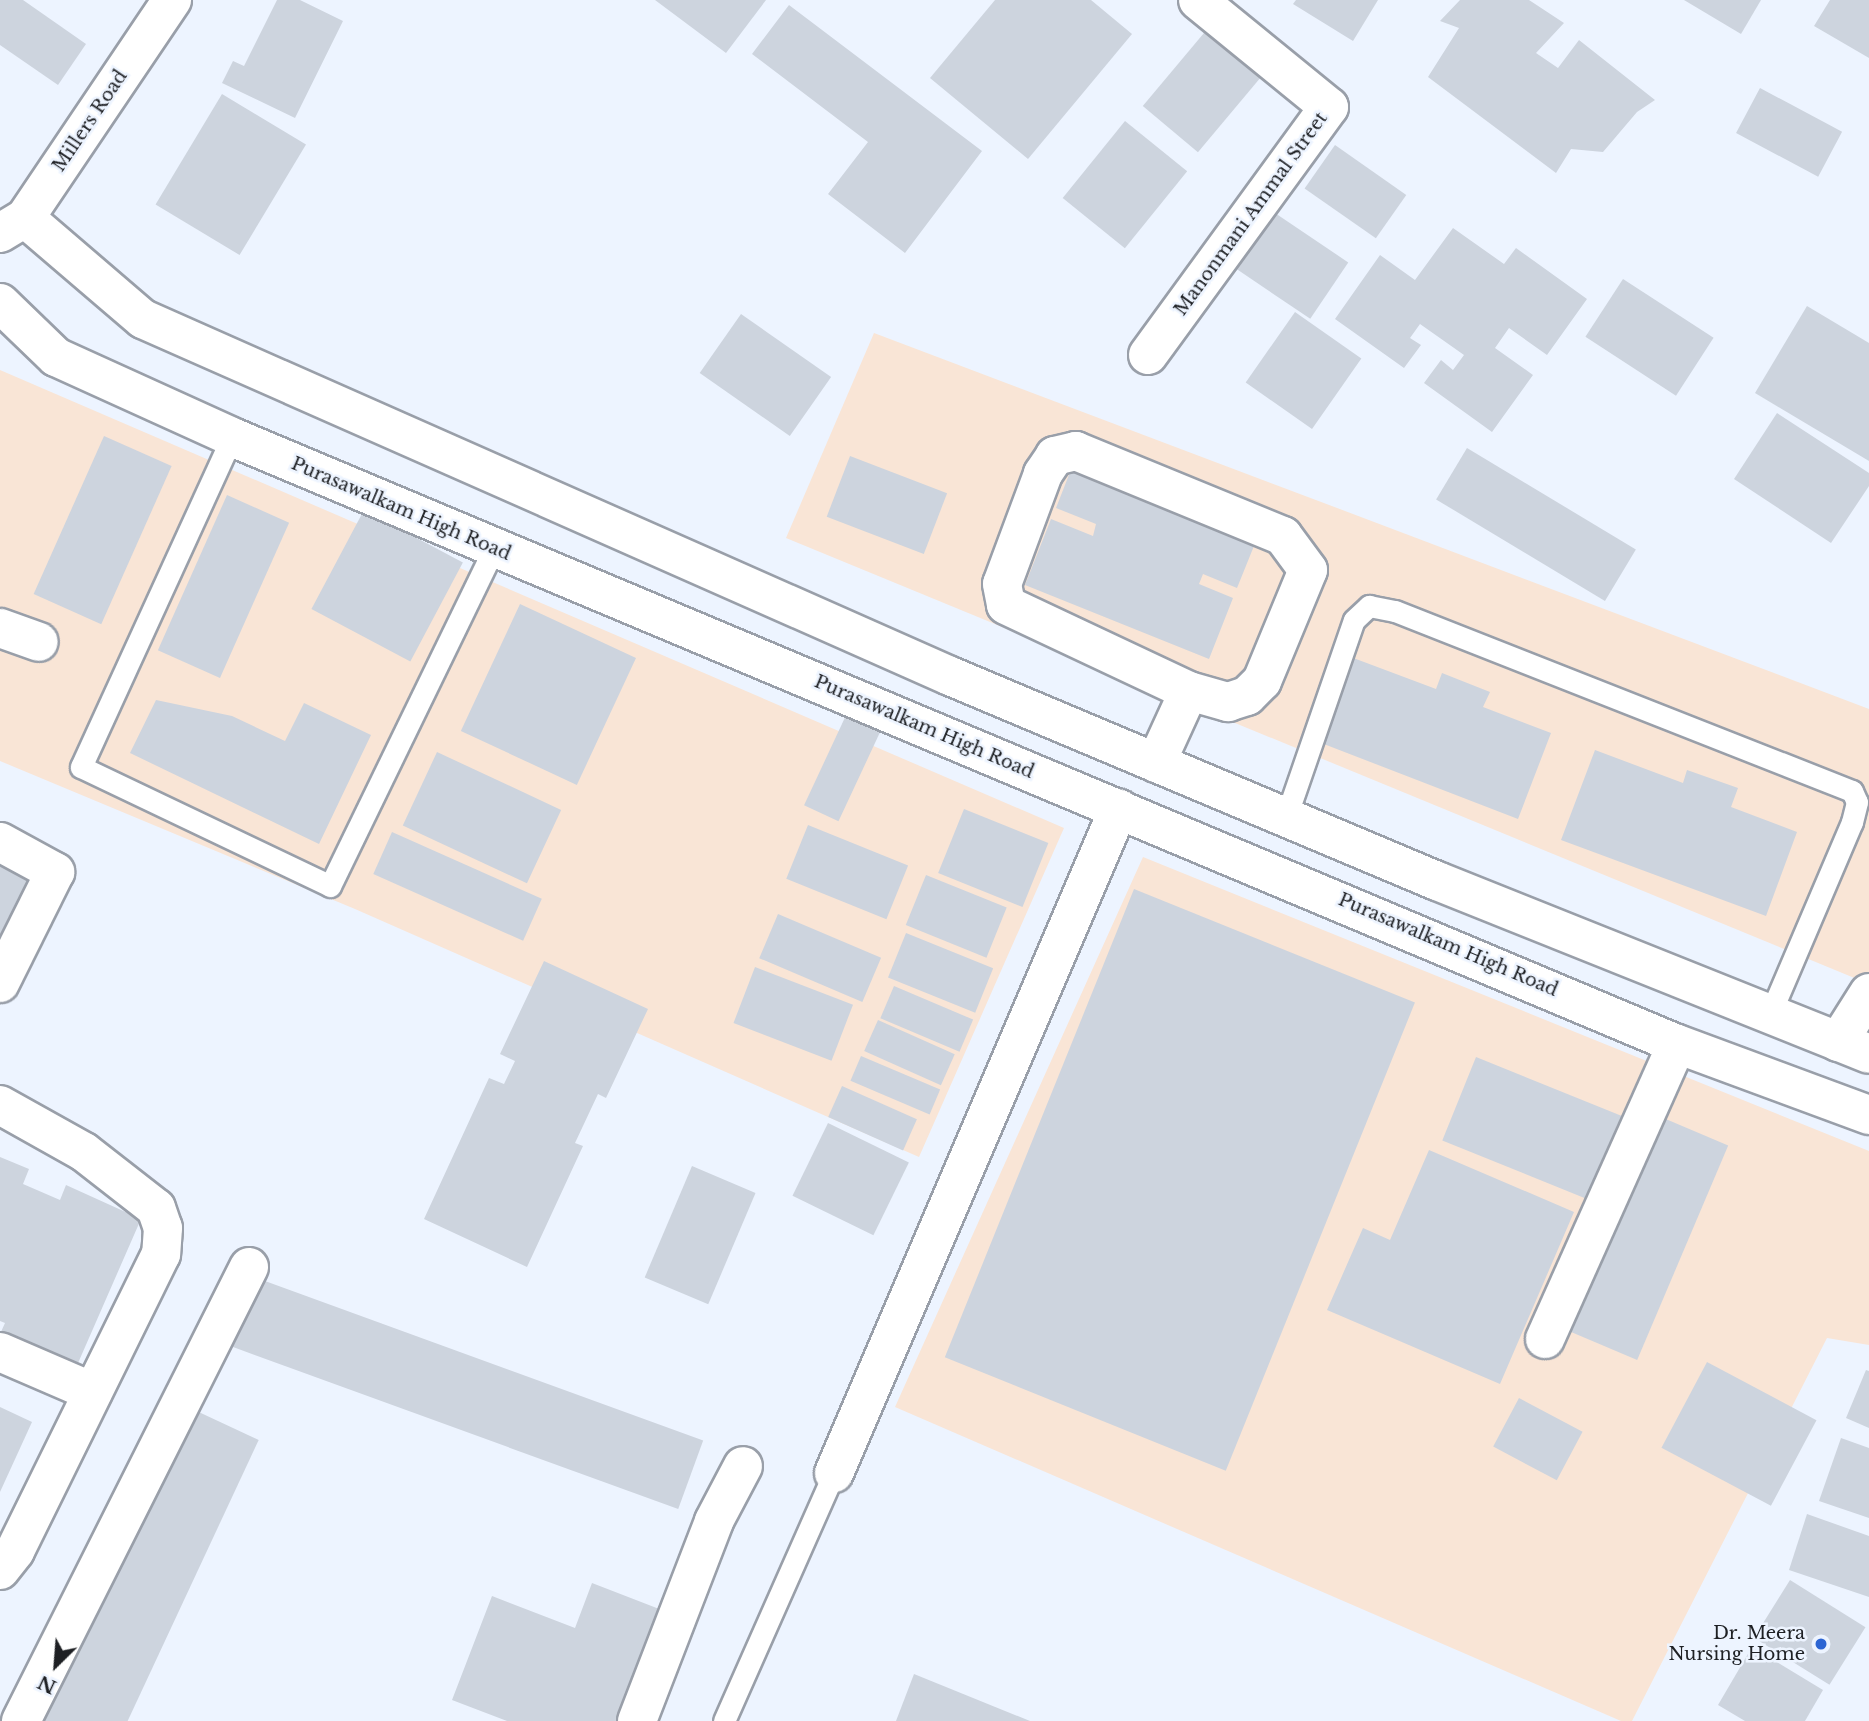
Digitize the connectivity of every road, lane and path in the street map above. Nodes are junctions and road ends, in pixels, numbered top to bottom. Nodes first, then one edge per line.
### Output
1 (172, 0) edge
2 (1198, 0) edge
3 (13, 225) edge
4 (0, 303) edge
5 (1148, 355) dead end
6 (232, 437) junction
7 (494, 549) junction
8 (0, 628) edge
9 (38, 642) dead end
10 (1189, 691) junction
11 (1156, 763) junction
12 (1119, 808) junction
13 (1286, 817) junction
14 (0, 842) edge
15 (0, 983) edge
16 (1869, 993) edge
17 (1770, 1014) junction
18 (1677, 1044) junction
19 (1853, 1048) edge
20 (0, 1105) edge
21 (1869, 1115) edge
22 (249, 1267) dead end
23 (1545, 1339) dead end
24 (0, 1352) edge
25 (93, 1392) junction
26 (743, 1466) dead end
27 (834, 1473) joint
28 (0, 1570) edge
29 (21, 1721) edge
30 (637, 1721) edge
31 (724, 1721) edge

1 - 3 main road, Millers Road
2 - 5 main road, Manonmani Ammal Street
3 - 11 main road
4 - 6 main road, Purasawalkam High Road
6 - 7 main road, Purasawalkam High Road
6 - 7 lane
7 - 12 main road, Purasawalkam High Road
8 - 9 main road
10 - 10 main road
10 - 11 main road
11 - 13 main road
12 - 18 main road, Purasawalkam High Road
12 - 27 main road
13 - 17 main road
13 - 17 lane
14 - 15 main road
16 - 19 main road
17 - 19 main road
18 - 21 main road, Purasawalkam High Road
18 - 23 main road
20 - 25 main road
22 - 29 main road
24 - 25 main road
25 - 28 main road
26 - 30 main road
27 - 31 lane

